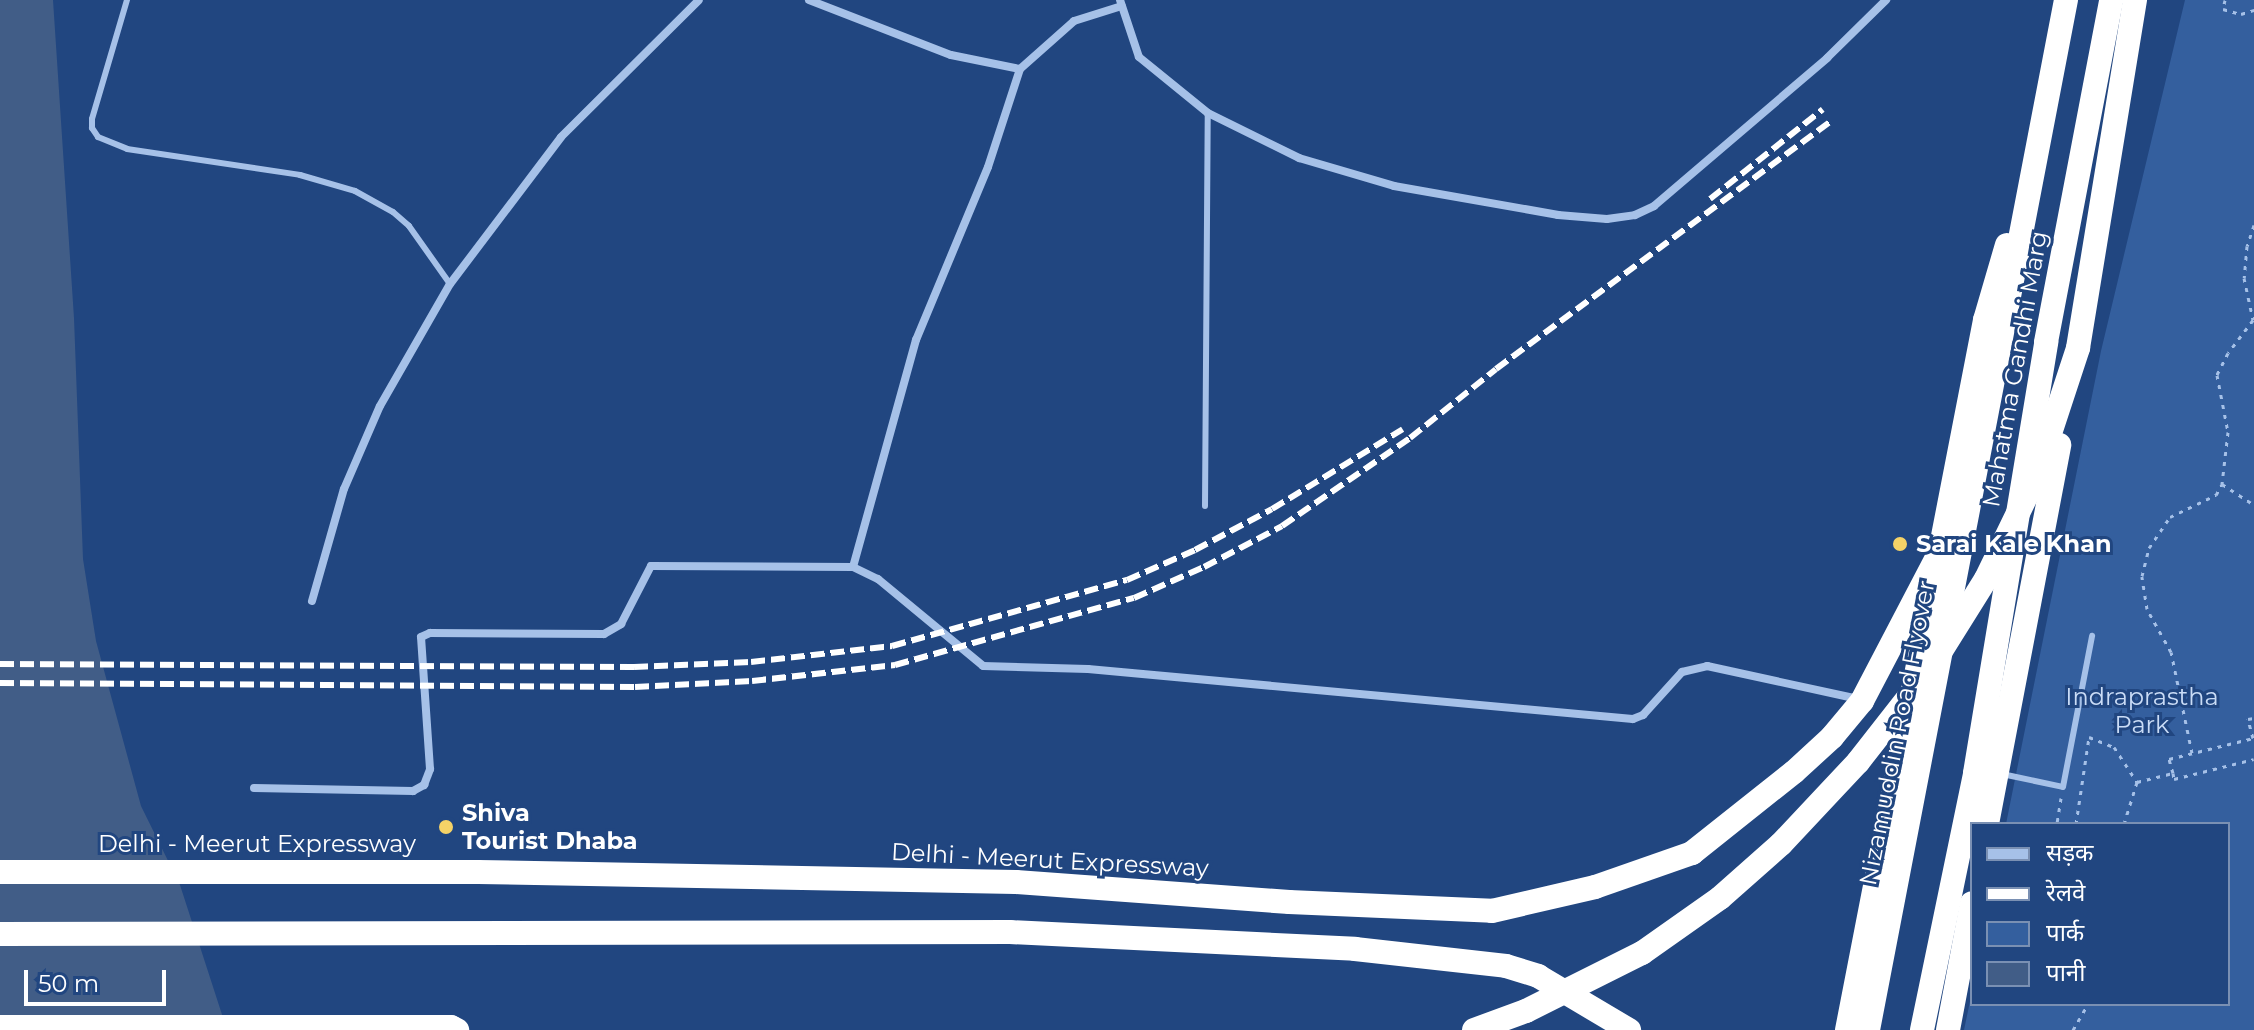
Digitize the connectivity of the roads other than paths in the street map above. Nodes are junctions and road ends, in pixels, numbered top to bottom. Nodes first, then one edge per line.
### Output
1 (127, 0) edge
2 (699, 0) edge
3 (809, 0) edge
4 (1886, 0) edge
5 (2066, 0) edge
6 (2111, 0) edge
7 (2135, 0) edge
8 (1121, 3) edge
9 (1020, 69) junction
10 (1208, 113) junction
11 (2045, 117) junction
12 (450, 284) junction
13 (2078, 348) junction
14 (1205, 506) dead end
15 (1940, 552) junction
16 (853, 567) junction
17 (312, 601) dead end
18 (2092, 636) dead end
19 (1862, 701) junction
20 (1976, 768) junction
21 (254, 788) dead end
22 (1987, 822) edge
23 (0, 872) edge
24 (1970, 914) edge
25 (0, 934) edge
26 (0, 1027) edge
27 (454, 1028) edge
28 (1474, 1030) edge
29 (1629, 1030) edge
30 (1847, 1030) edge
31 (1868, 1030) edge
32 (1922, 1030) edge
33 (1948, 1030) edge

1 - 12 lane
2 - 12 street
3 - 9 street
4 - 10 street
5 - 11 highway
6 - 20 highway, Mahatma Gandhi Marg
7 - 13 highway
8 - 9 street
8 - 10 street
9 - 16 street
10 - 14 lane
11 - 15 highway
11 - 31 highway, Nizamuddin Road Flyover, bridge
12 - 17 street
13 - 22 highway, bridge
13 - 28 highway, bridge
15 - 19 highway, Delhi - Meerut Expressway
15 - 30 highway
16 - 19 street
16 - 21 street
18 - 20 lane
19 - 23 highway, Delhi - Meerut Expressway
20 - 32 highway, Mahatma Gandhi Marg
24 - 33 highway
25 - 29 highway
26 - 27 highway

